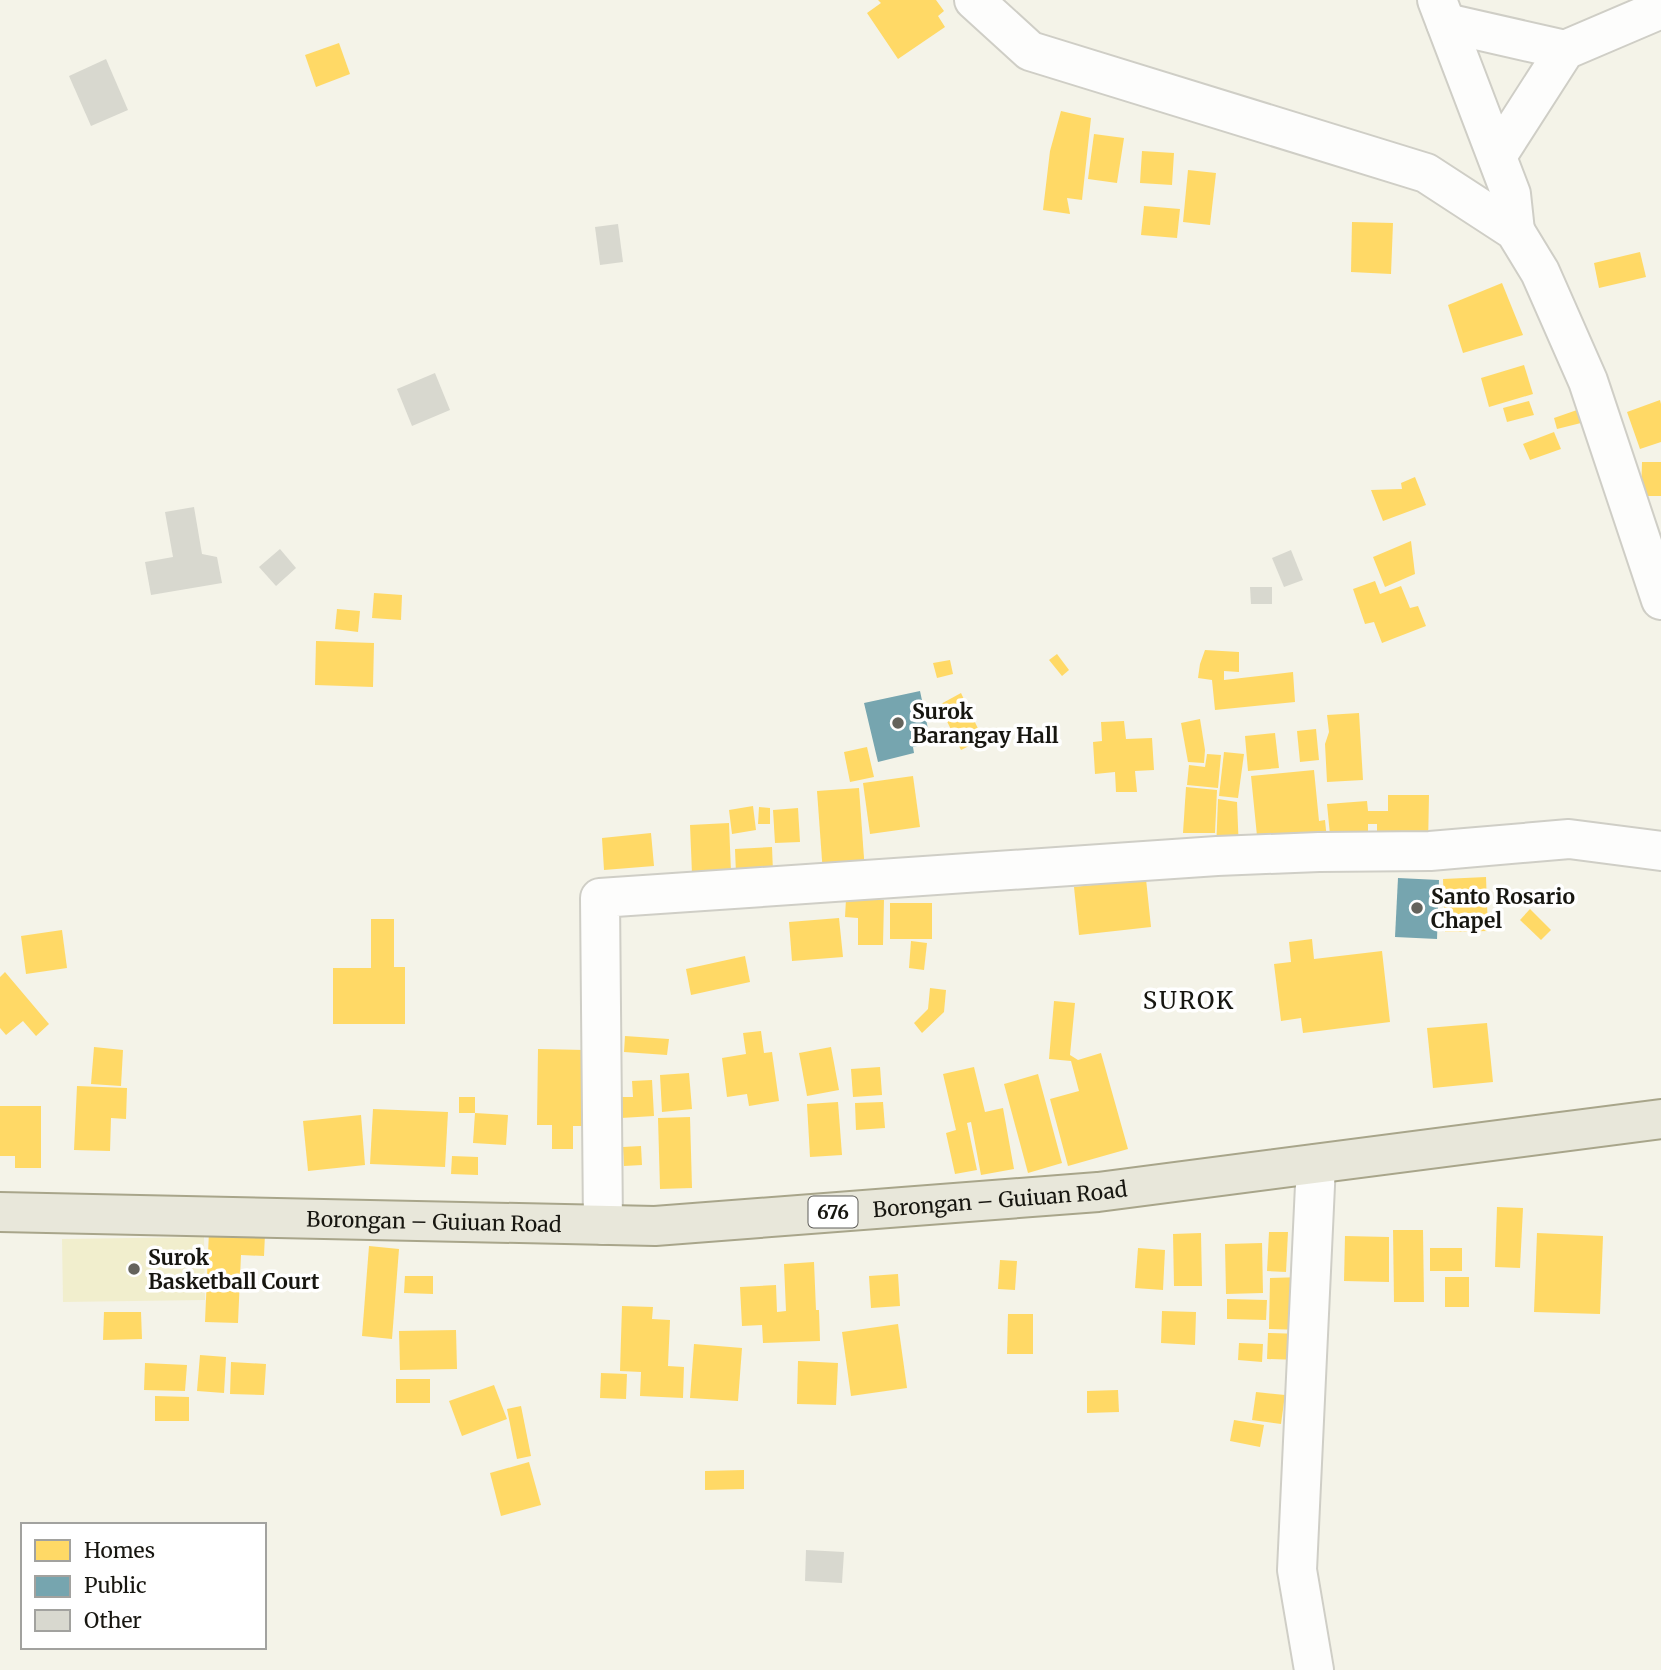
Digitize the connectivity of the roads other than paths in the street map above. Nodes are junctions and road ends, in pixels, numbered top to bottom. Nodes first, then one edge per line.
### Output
1 (974, 0) edge
2 (1661, 9) edge
3 (1441, 12) edge
4 (1565, 50) junction
5 (1497, 156) junction
6 (1515, 231) junction
7 (1661, 600) edge
8 (1661, 851) edge
9 (1661, 1119) edge
10 (1316, 1164) junction
11 (0, 1212) edge
12 (603, 1225) junction
13 (1314, 1670) edge

1 - 6 street
2 - 4 street
3 - 4 street
3 - 5 street
4 - 5 street
5 - 6 street
6 - 7 street
8 - 12 street
9 - 10 main road, Borongan – Guiuan Road / 676
10 - 12 main road, Borongan – Guiuan Road / 676
10 - 13 street
11 - 12 main road, Borongan – Guiuan Road / 676

